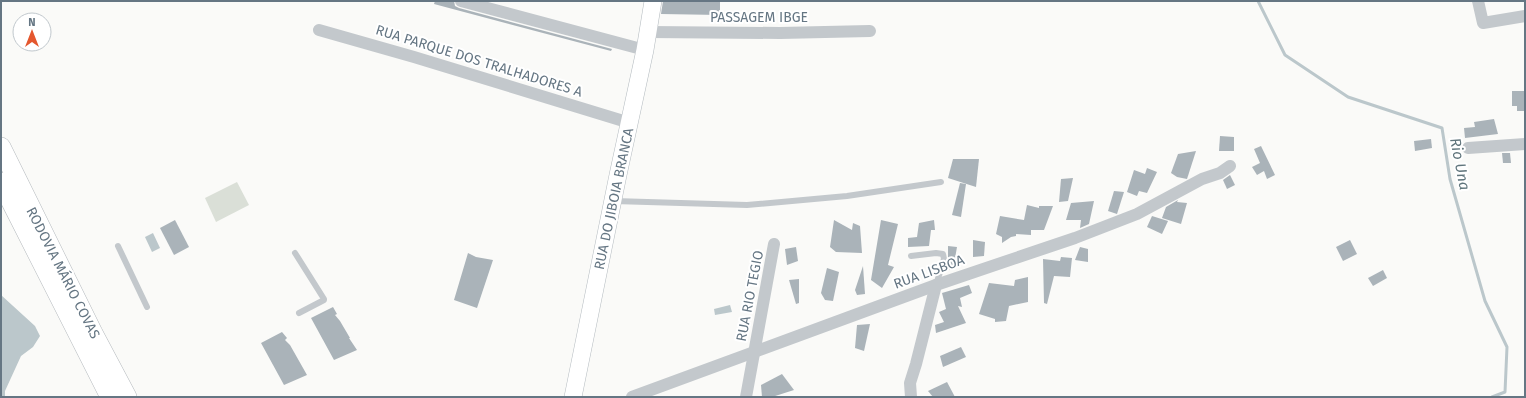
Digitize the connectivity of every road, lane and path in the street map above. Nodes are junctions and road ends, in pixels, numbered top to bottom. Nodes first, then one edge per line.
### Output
1 (461, 1) edge
2 (654, 1) edge
3 (1478, 1) edge
4 (1525, 16) edge
5 (319, 30) dead end
6 (870, 31) dead end
7 (649, 32) junction
8 (646, 50) junction
9 (630, 123) junction
10 (1525, 144) edge
11 (1, 147) edge
12 (1468, 148) dead end
13 (1230, 166) dead end
14 (1, 182) edge
15 (941, 182) dead end
16 (613, 201) junction
17 (774, 244) dead end
18 (118, 246) dead end
19 (295, 253) dead end
20 (911, 256) dead end
21 (936, 285) junction
22 (147, 307) dead end
23 (299, 313) dead end
24 (754, 352) junction
25 (110, 397) edge
26 (127, 397) edge
27 (573, 397) edge
28 (632, 397) edge
29 (746, 397) edge
30 (911, 397) edge

1 - 8 street
2 - 7 main road, RUA DO JIBOIA BRANCA
3 - 4 street
5 - 9 street, RUA PARQUE DOS TRALHADORES A
6 - 7 street, PASSAGEM IBGE
7 - 8 main road, RUA DO JIBOIA BRANCA
8 - 9 main road, RUA DO JIBOIA BRANCA
9 - 16 main road, RUA DO JIBOIA BRANCA
10 - 12 street
11 - 26 main road, RODOVIA MÁRIO COVAS
13 - 21 street, RUA LISBOA
14 - 25 main road, RODOVIA MÁRIO COVAS
15 - 16 lane
16 - 27 main road, RUA DO JIBOIA BRANCA
17 - 24 street, RUA RIO TEGIO
18 - 22 lane
19 - 23 lane
20 - 21 lane
21 - 24 street, RUA LISBOA
21 - 30 street
24 - 28 street, RUA LISBOA
24 - 29 street, RUA RIO TEGIO

